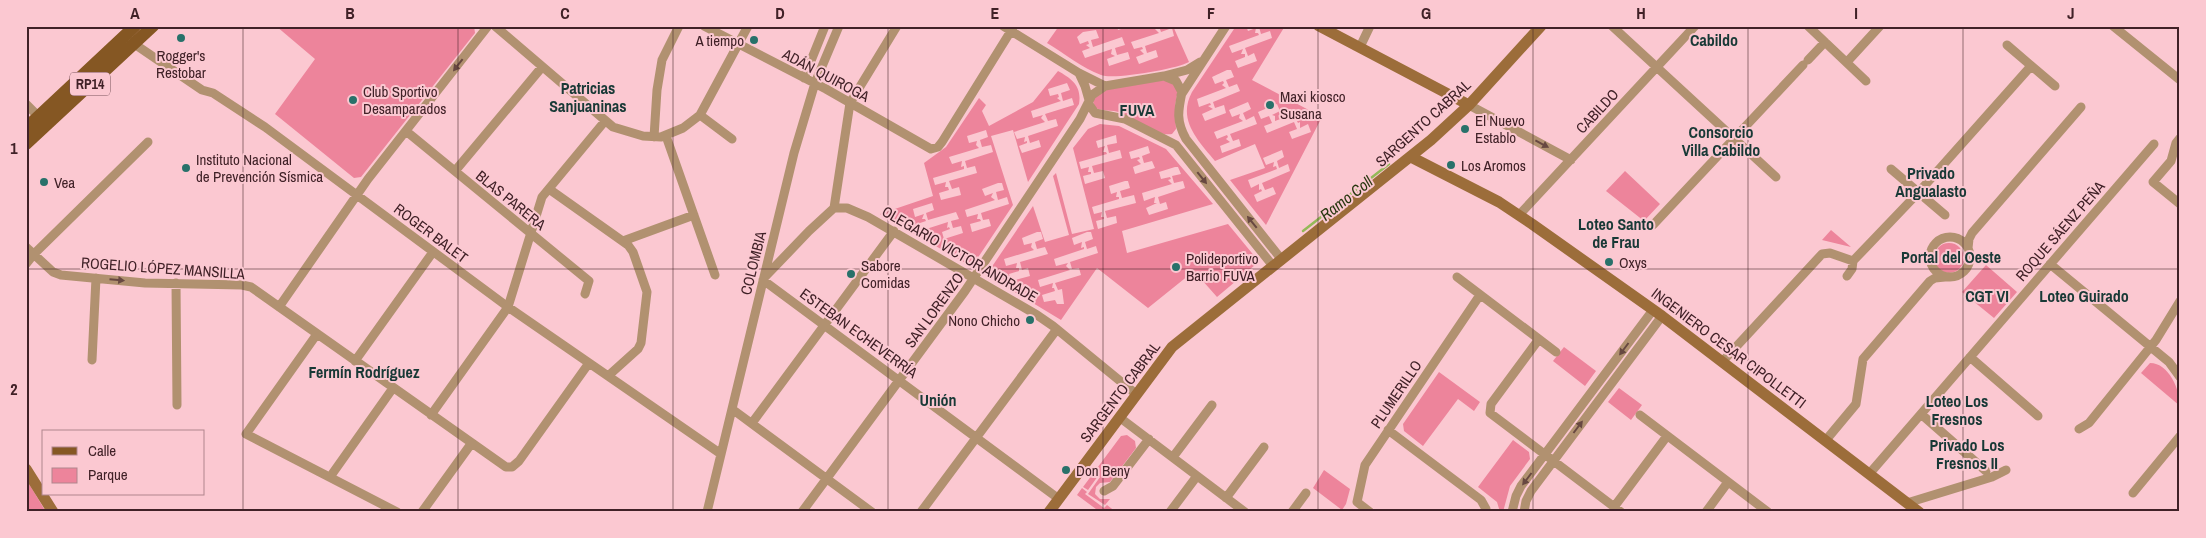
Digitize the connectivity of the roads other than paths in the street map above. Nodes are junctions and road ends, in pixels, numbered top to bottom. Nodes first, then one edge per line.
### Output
1 (135, 26) edge
2 (153, 26) edge
3 (488, 26) edge
4 (495, 26) edge
5 (678, 26) edge
6 (704, 26) edge
7 (748, 26) edge
8 (825, 26) edge
9 (839, 26) edge
10 (897, 26) edge
11 (1226, 26) edge
12 (1319, 26) edge
13 (1370, 26) edge
14 (1541, 26) edge
15 (1612, 26) edge
16 (1695, 26) edge
17 (1808, 26) edge
18 (1880, 26) edge
19 (2113, 26) edge
20 (1009, 28) edge
21 (129, 40) junction
22 (1825, 42) junction
23 (738, 44) junction
24 (2007, 45) dead end
25 (1360, 47) junction
26 (1204, 58) junction
27 (1847, 62) junction
28 (2031, 66) junction
29 (542, 67) junction
30 (1657, 68) junction
31 (1079, 73) junction
32 (1164, 76) junction
33 (804, 78) junction
34 (2180, 80) edge
35 (1866, 81) dead end
36 (815, 83) junction
37 (1105, 86) junction
38 (2055, 86) dead end
39 (1182, 95) junction
40 (1088, 101) junction
41 (850, 103) junction
42 (26, 104) edge
43 (1468, 105) junction
44 (2081, 107) dead end
45 (1095, 113) junction
46 (700, 115) junction
47 (1080, 119) junction
48 (42, 121) junction
49 (605, 121) junction
50 (26, 128) edge
51 (1181, 130) junction
52 (406, 131) junction
53 (666, 136) junction
54 (654, 137) junction
55 (732, 139) dead end
56 (1734, 139) junction
57 (2178, 140) edge
58 (1171, 141) junction
59 (148, 142) dead end
60 (26, 144) edge
61 (2154, 144) dead end
62 (1411, 157) junction
63 (1571, 160) junction
64 (1891, 169) dead end
65 (455, 171) junction
66 (1776, 177) dead end
67 (549, 189) junction
68 (1918, 192) junction
69 (358, 196) junction
70 (2180, 204) edge
71 (1239, 206) junction
72 (834, 208) junction
73 (1230, 213) junction
74 (694, 215) junction
75 (1519, 215) junction
76 (1945, 215) dead end
77 (1653, 225) dead end
78 (894, 231) junction
79 (530, 233) junction
80 (1972, 233) junction
81 (1953, 237) junction
82 (624, 241) junction
83 (26, 247) edge
84 (1968, 248) junction
85 (433, 252) junction
86 (34, 254) junction
87 (1853, 261) junction
88 (1278, 263) junction
89 (26, 264) edge
90 (2050, 264) junction
91 (1931, 266) junction
92 (715, 275) dead end
93 (1847, 276) dead end
94 (1457, 277) dead end
95 (1945, 277) junction
96 (96, 278) junction
97 (974, 278) junction
98 (762, 280) junction
99 (1930, 281) junction
100 (176, 283) junction
101 (585, 294) dead end
102 (1480, 294) junction
103 (2180, 301) edge
104 (279, 307) junction
105 (508, 307) junction
106 (1658, 313) junction
107 (825, 325) junction
108 (1057, 329) junction
109 (318, 334) junction
110 (1539, 339) junction
111 (2151, 347) junction
112 (1556, 352) dead end
113 (1970, 357) junction
114 (92, 360) dead end
115 (355, 361) junction
116 (1722, 362) junction
117 (590, 363) junction
118 (608, 376) junction
119 (2180, 377) edge
120 (900, 381) junction
121 (393, 388) junction
122 (1136, 394) junction
123 (177, 405) dead end
124 (1212, 405) dead end
125 (732, 409) junction
126 (1921, 414) junction
127 (430, 415) junction
128 (1640, 415) dead end
129 (2038, 416) dead end
130 (1119, 417) junction
131 (752, 424) junction
132 (2079, 429) dead end
133 (1388, 430) junction
134 (1667, 436) junction
135 (2180, 436) edge
136 (976, 438) junction
137 (1149, 439) junction
138 (1826, 440) junction
139 (471, 444) junction
140 (1264, 447) dead end
141 (722, 454) junction
142 (1545, 455) junction
143 (1173, 457) junction
144 (1553, 461) junction
145 (26, 469) edge
146 (2006, 470) dead end
147 (1986, 471) dead end
148 (1870, 473) junction
149 (1198, 476) junction
150 (330, 477) junction
151 (827, 479) junction
152 (1728, 482) junction
153 (1104, 490) dead end
154 (1306, 493) dead end
155 (42, 494) edge
156 (2133, 494) dead end
157 (43, 496) edge
158 (1226, 498) junction
159 (1059, 499) junction
160 (1907, 503) junction
161 (1617, 509) edge
162 (1486, 510) dead end
163 (53, 512) edge
164 (397, 512) edge
165 (422, 512) edge
166 (708, 512) edge
167 (802, 512) edge
168 (872, 512) edge
169 (921, 512) edge
170 (1050, 512) edge
171 (1170, 512) edge
172 (1245, 512) edge
173 (1292, 512) edge
174 (1370, 512) edge
175 (1512, 512) edge
176 (1524, 512) edge
177 (1706, 512) edge
178 (1768, 512) edge
179 (1919, 512) edge

1 - 21 main road, RP14
2 - 21 main road, RP14
3 -> 52 street
4 - 29 street
5 - 54 street
6 - 23 street, ADÁN QUIROGA
7 - 23 street
8 - 33 street
9 - 36 street, COLOMBIA
10 - 41 street
11 - 26 street
12 - 25 main road
13 - 25 street
14 - 43 main road, SARGENTO CABRAL
15 - 30 street
16 - 30 street, CABILDO
17 - 22 street
18 - 27 street
19 - 34 street
20 - 31 street
20 - 41 street, ADÁN QUIROGA
21 - 48 main road, RP14
21 - 69 street, ROGER BALET
22 - 27 street
22 - 56 street
23 - 33 street, ADÁN QUIROGA
23 - 46 street
24 - 28 street
25 - 43 main road
26 - 32 street
26 - 39 street
27 - 35 street
28 - 38 street
28 - 68 street
29 - 49 street
29 - 65 street
30 - 56 street
30 - 63 street, CABILDO
31 - 37 street
31 - 40 street
32 - 37 street
32 - 39 street
33 - 36 street, ADÁN QUIROGA
36 - 41 street, ADÁN QUIROGA
36 - 98 street, COLOMBIA
37 - 40 street
39 - 51 street
40 - 45 street
40 - 47 street, SAN LORENZO
41 - 72 street
42 - 48 street
43 - 62 main road, SARGENTO CABRAL
43 -> 63 street
44 - 80 street
45 - 47 street
45 - 58 street
46 - 53 street
46 - 55 street
47 - 97 street, SAN LORENZO
48 - 50 main road, RP14
48 - 60 main road, RP14
49 - 54 street
49 - 67 street
51 - 58 street
51 - 71 street
52 - 65 street, BLAS PARERA
52 - 69 street
53 - 54 street
53 - 74 street
56 - 66 street
56 - 77 street
57 - 70 street
58 -> 73 street
59 - 86 street
61 - 90 street, ROQUE SÁENZ PEÑA
62 - 75 main road, INGENIERO CESAR CIPOLLETTI
62 - 88 main road, SARGENTO CABRAL
63 - 75 street, CABILDO
64 - 68 street
65 - 79 street, BLAS PARERA
67 - 79 street
67 - 82 street
68 - 76 street
68 - 87 street
69 - 85 street, ROGER BALET
69 - 104 street
71 - 73 street
88 -> 71 street
72 - 78 street, OLEGARIO VICTOR ANDRADE
72 - 98 street
73 - 88 street
74 - 82 street
74 - 92 street
75 - 106 main road, INGENIERO CESAR CIPOLLETTI
78 - 97 street, OLEGARIO VICTOR ANDRADE
78 - 107 street
79 - 101 street, BLAS PARERA
79 - 105 street
80 - 81 street
80 - 84 street
81 - 84 street
81 - 91 street
82 - 118 street
83 - 86 street, ROGELIO LÓPEZ MANSILLA
84 - 95 street
85 - 105 street, ROGER BALET
85 - 115 street
86 - 89 street
86 - 96 street, ROGELIO LÓPEZ MANSILLA
87 - 93 street
87 - 116 street
88 - 122 main road, SARGENTO CABRAL
90 - 111 street
90 - 113 street, ROQUE SÁENZ PEÑA
91 - 95 street
91 - 99 street
94 - 102 street
95 - 99 street
96 -> 100 street, ROGELIO LÓPEZ MANSILLA
96 - 114 street
97 - 108 street, OLEGARIO VICTOR ANDRADE
97 - 120 street, SAN LORENZO
98 - 107 street, ESTEBAN ECHEVERRÍA
98 - 125 street, COLOMBIA
99 - 138 street
100 - 104 street, ROGELIO LÓPEZ MANSILLA
100 - 123 street
102 - 110 street
102 - 133 street, PLUMERILLO
103 - 111 street
104 - 109 street, ROGELIO LÓPEZ MANSILLA
105 - 117 street, ROGER BALET
105 - 127 street
106 - 116 main road, INGENIERO CESAR CIPOLLETTI
106 -> 142 street
144 -> 106 street
107 - 120 street, ESTEBAN ECHEVERRÍA
107 - 131 street
108 - 122 street, OLEGARIO VICTOR ANDRADE
108 - 136 street
109 - 115 street, ROGELIO LÓPEZ MANSILLA
109 - 150 street
110 - 112 street
110 - 142 street
111 - 119 street
111 - 132 street
113 - 126 street, ROQUE SÁENZ PEÑA
113 - 129 street
115 - 121 street, ROGELIO LÓPEZ MANSILLA
116 - 138 main road, INGENIERO CESAR CIPOLLETTI
117 - 118 street, ROGER BALET
117 - 139 street, ROGELIO LÓPEZ MANSILLA
118 - 141 street, ROGER BALET
120 - 136 street, ESTEBAN ECHEVERRÍA
120 - 151 street, SAN LORENZO
121 - 127 street, ROGELIO LÓPEZ MANSILLA
121 - 150 street
122 - 130 main road, SARGENTO CABRAL
124 - 143 street
125 - 131 street
125 - 141 street, COLOMBIA
126 - 147 street
126 - 148 street, ROQUE SÁENZ PEÑA
127 - 139 street, ROGELIO LÓPEZ MANSILLA
128 - 134 street
130 - 137 street
130 - 159 main road, SARGENTO CABRAL
131 - 151 street
133 - 162 street
133 - 174 street, PLUMERILLO
134 - 152 street
134 - 161 street
135 - 156 street
136 - 159 street, ESTEBAN ECHEVERRÍA
136 - 169 street
137 - 143 street
137 - 153 street
138 - 148 main road, INGENIERO CESAR CIPOLLETTI
139 - 165 street
140 - 158 street
141 - 166 street, COLOMBIA
142 - 144 street
142 -> 175 street
143 - 149 street
144 - 161 street
144 - 176 street
145 - 155 main road
146 - 160 street
148 - 160 main road, INGENIERO CESAR CIPOLLETTI
149 - 158 street
149 - 171 street
150 - 164 street
151 - 167 street, SAN LORENZO
151 - 168 street
152 - 177 street
152 - 178 street
154 - 173 street
157 - 163 main road
158 - 172 street
159 - 170 main road, SARGENTO CABRAL
160 - 179 main road, INGENIERO CESAR CIPOLLETTI

